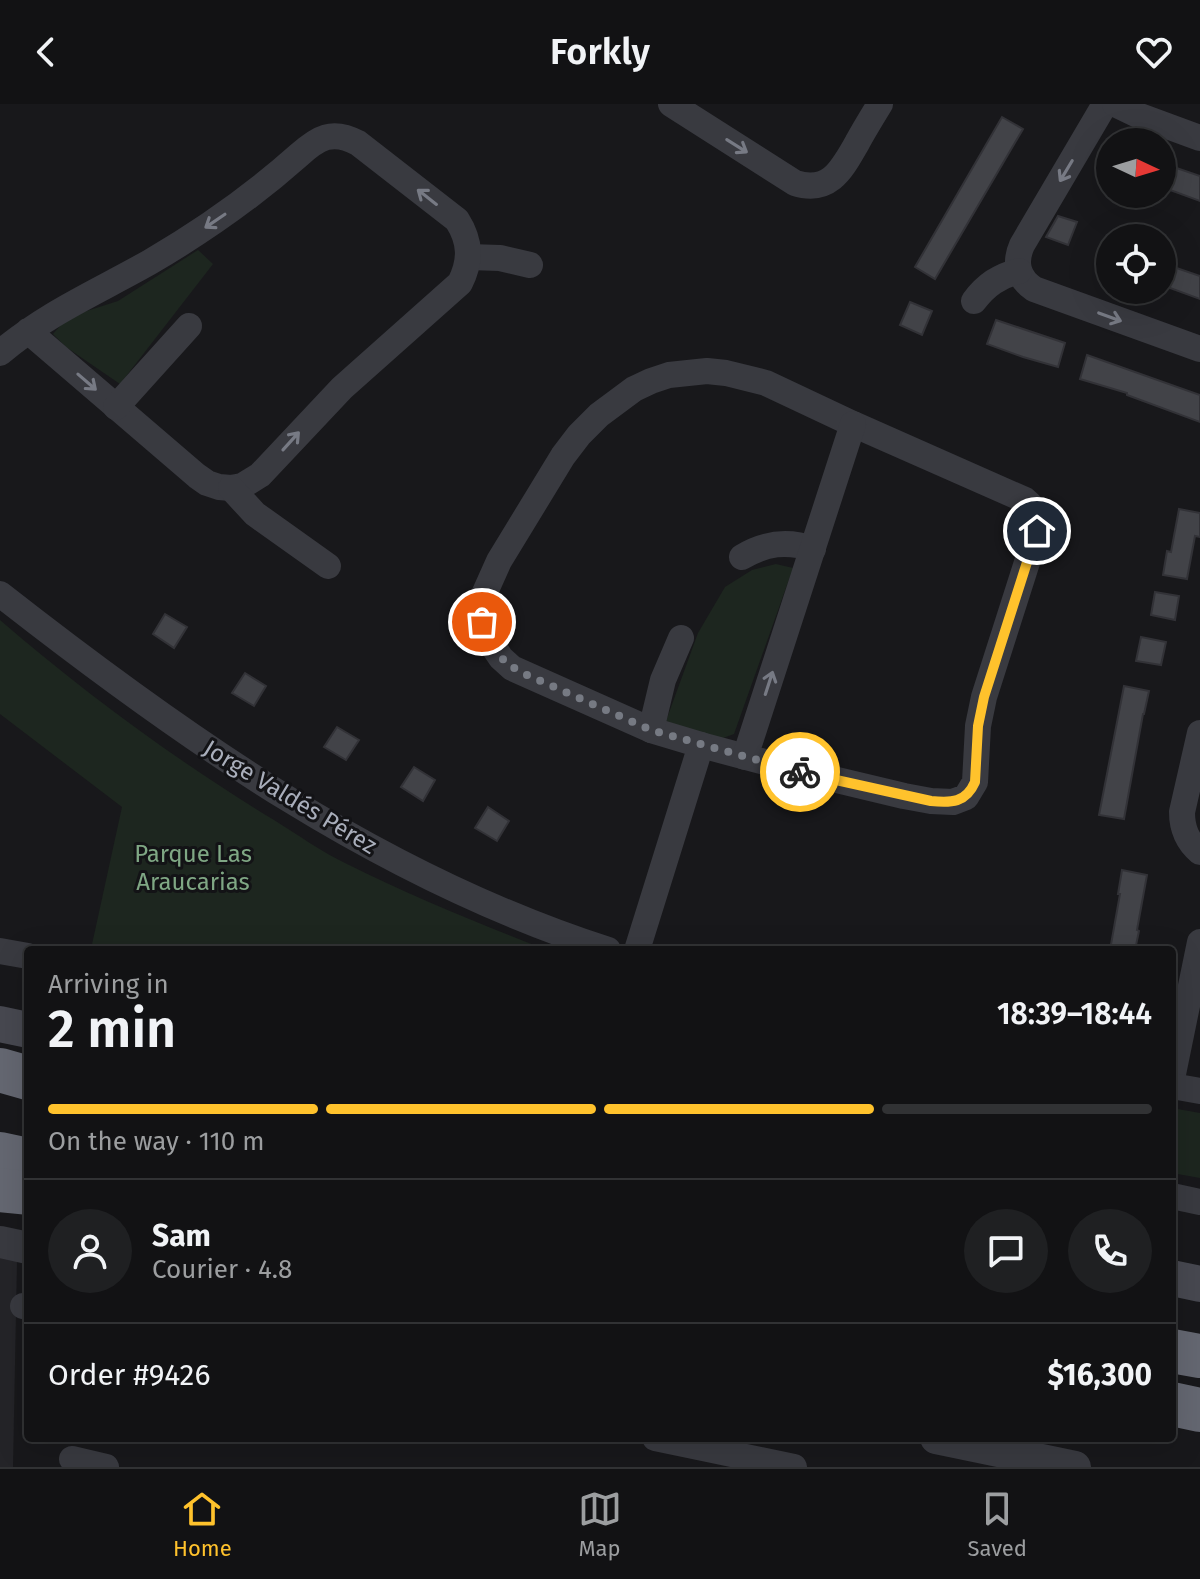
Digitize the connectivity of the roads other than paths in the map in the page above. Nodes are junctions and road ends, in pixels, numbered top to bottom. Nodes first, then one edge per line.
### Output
1 (671, 104) edge
2 (880, 104) edge
3 (1105, 104) edge
4 (1115, 104) edge
5 (1200, 138) edge
6 (469, 257) junction
7 (530, 265) dead end
8 (1019, 271) junction
9 (974, 301) dead end
10 (189, 326) dead end
11 (28, 331) junction
12 (1200, 349) edge
13 (0, 353) edge
14 (116, 407) junction
15 (853, 424) junction
16 (231, 488) junction
17 (813, 549) junction
18 (742, 557) dead end
19 (328, 566) dead end
20 (0, 594) edge
21 (681, 638) dead end
22 (651, 730) junction
23 (1200, 733) edge
24 (701, 745) junction
25 (745, 757) junction
26 (1200, 852) edge
27 (1200, 942) edge
28 (597, 946) edge
29 (638, 946) edge
30 (0, 951) edge
31 (24, 955) edge
32 (0, 1024) edge
33 (24, 1029) edge
34 (1176, 1059) edge
35 (0, 1070) edge
36 (24, 1077) edge
37 (1176, 1087) edge
38 (1200, 1091) edge
39 (0, 1099) edge
40 (24, 1104) edge
41 (0, 1154) edge
42 (24, 1159) edge
43 (0, 1190) edge
44 (24, 1193) edge
45 (1176, 1197) edge
46 (1200, 1202) edge
47 (0, 1242) edge
48 (24, 1247) edge
49 (1176, 1279) edge
50 (1200, 1284) edge
51 (1176, 1352) edge
52 (1200, 1356) edge
53 (1176, 1405) edge
54 (1200, 1410) edge
55 (671, 1442) edge
56 (955, 1442) edge
57 (72, 1459) dead end
58 (755, 1463) edge
59 (106, 1467) edge
60 (794, 1467) edge
61 (1075, 1467) edge

1 -> 2 street
3 -> 8 street
4 - 5 street
6 - 7 street
6 -> 11 street
16 -> 6 street
8 - 9 street
8 -> 12 street
10 - 14 street
11 - 13 street
11 -> 14 street
14 - 16 street
15 - 17 street
15 - 22 street
15 - 25 street
16 - 19 street
17 - 18 street
25 -> 17 street
20 - 28 street, Jorge Valdés Pérez
21 - 22 street
22 - 24 street
23 - 26 street
24 - 25 street
24 - 29 street
27 - 34 street
30 - 31 street
32 - 33 main road
35 - 36 highway
37 - 38 street
39 - 40 highway
41 - 42 highway
43 - 44 highway
45 - 46 street
47 - 48 street
49 - 50 main road
51 - 52 highway
53 - 54 highway
55 - 58 street
56 - 61 street
57 - 59 street
58 - 60 street

